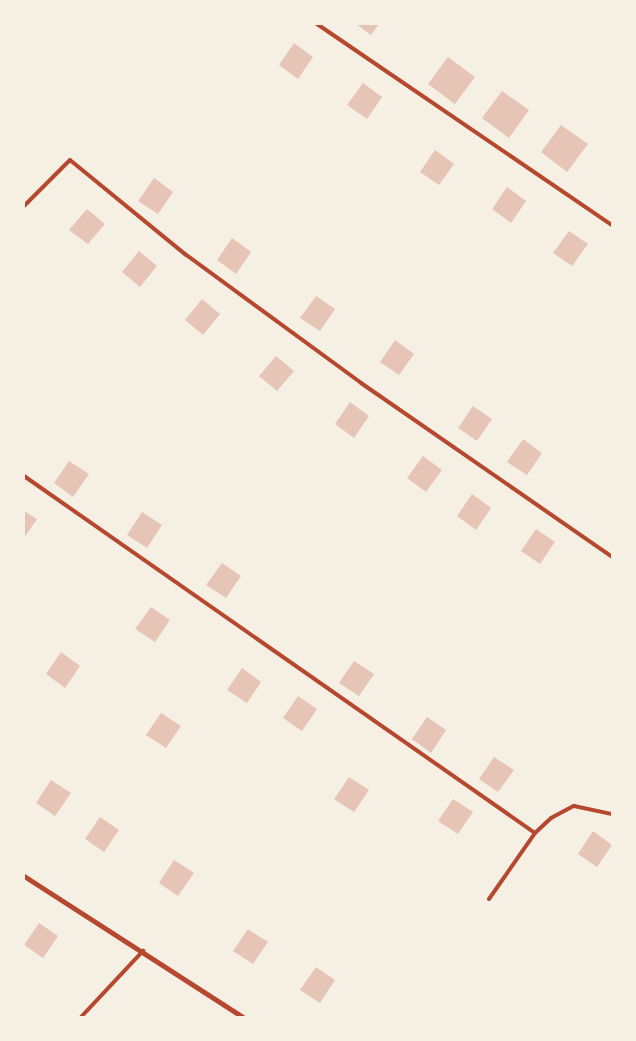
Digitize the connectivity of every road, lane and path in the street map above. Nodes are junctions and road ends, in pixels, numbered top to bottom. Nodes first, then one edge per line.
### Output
1 (317, 24) edge
2 (24, 206) edge
3 (612, 225) edge
4 (24, 476) edge
5 (612, 557) edge
6 (612, 814) edge
7 (535, 833) junction
8 (24, 876) edge
9 (489, 899) dead end
10 (143, 951) junction
11 (81, 1017) edge
12 (243, 1017) edge

1 - 3 lane
2 - 5 lane
4 - 7 lane
6 - 7 lane
7 - 9 lane
8 - 10 street
10 - 11 lane
10 - 12 street

